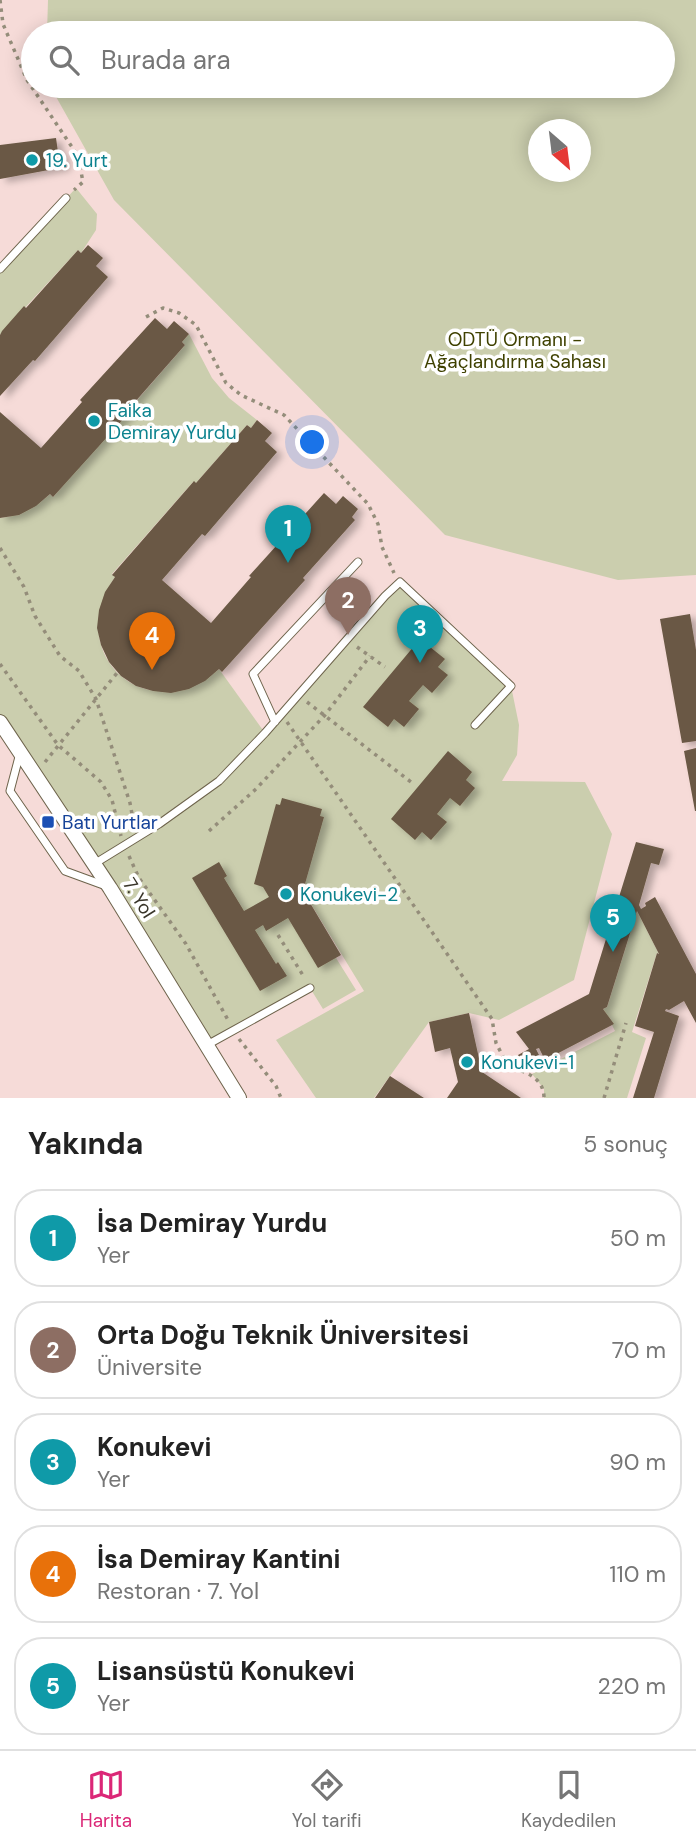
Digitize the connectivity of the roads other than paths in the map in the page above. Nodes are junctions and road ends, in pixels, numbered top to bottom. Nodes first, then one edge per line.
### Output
1 (65, 198) road end
2 (0, 269) edge
3 (358, 562) dead end
4 (0, 722) edge
5 (275, 722) junction
6 (475, 726) dead end
7 (20, 752) junction
8 (94, 864) junction
9 (110, 888) junction
10 (310, 988) road end
11 (207, 1045) junction
12 (239, 1098) edge

1 - 2 lane
3 - 5 lane
4 - 7 street, 7. Yol
5 - 6 lane
5 - 8 lane
7 - 8 street, 7. Yol
7 - 9 lane
8 - 9 street, 7. Yol
9 - 11 street, 7. Yol
10 - 11 lane
11 - 12 street, 7. Yol

